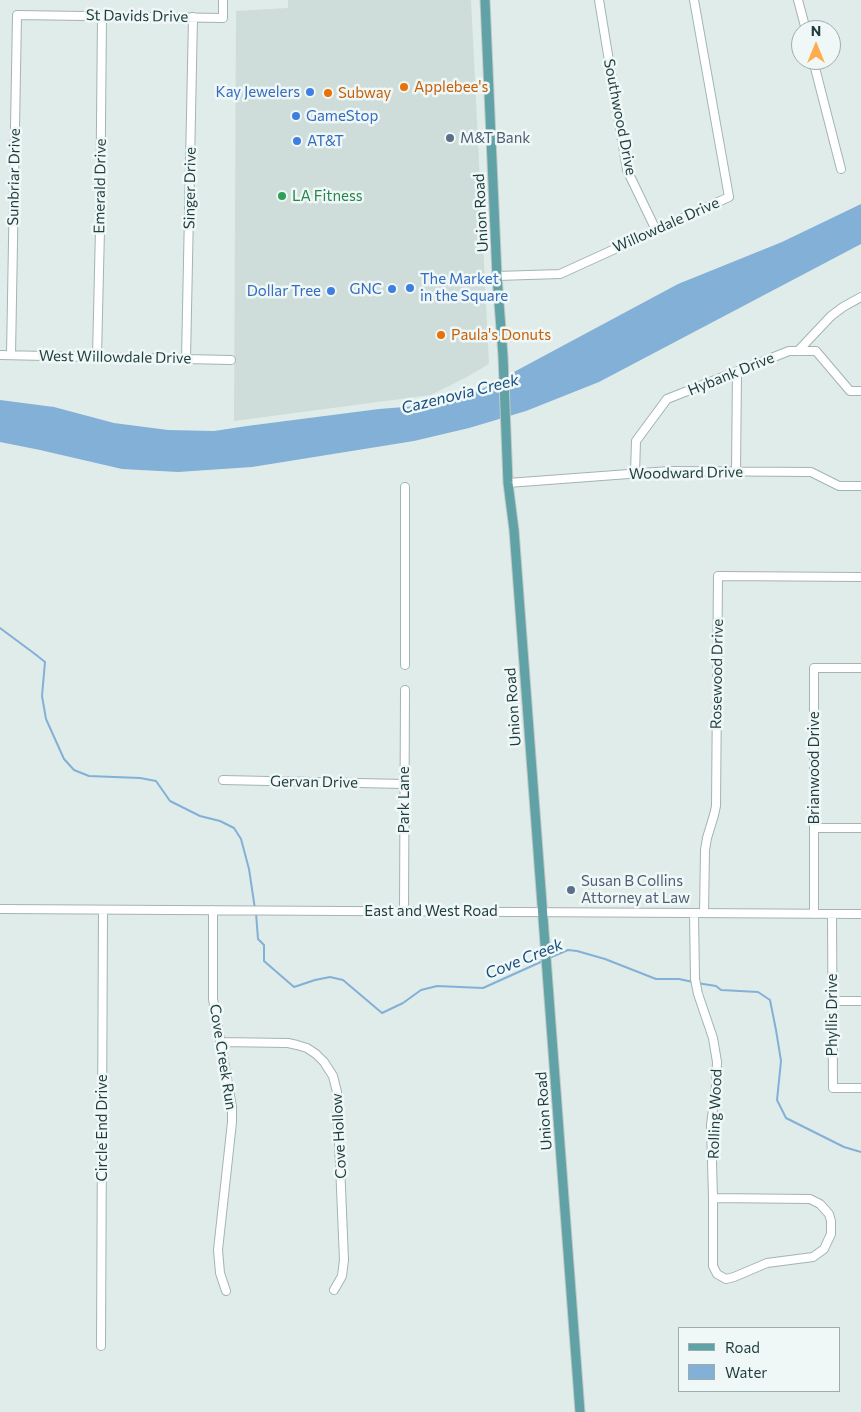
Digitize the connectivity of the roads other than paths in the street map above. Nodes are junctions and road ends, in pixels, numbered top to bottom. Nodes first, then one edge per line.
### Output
1 (223, 0) edge
2 (485, 0) edge
3 (599, 0) edge
4 (694, 0) edge
5 (798, 0) edge
6 (33, 15) joint
7 (102, 16) junction
8 (193, 17) junction
9 (803, 20) edge
10 (816, 70) edge
11 (841, 169) dead end
12 (656, 230) junction
13 (498, 276) junction
14 (861, 297) edge
15 (798, 351) junction
16 (0, 355) edge
17 (11, 355) junction
18 (97, 356) junction
19 (186, 359) junction
20 (231, 360) dead end
21 (737, 372) junction
22 (861, 391) edge
23 (736, 471) junction
24 (635, 473) junction
25 (508, 483) junction
26 (861, 486) edge
27 (405, 488) dead end
28 (861, 577) edge
29 (405, 665) dead end
30 (861, 668) edge
31 (405, 690) dead end
32 (223, 780) dead end
33 (404, 784) junction
34 (814, 828) junction
35 (861, 828) edge
36 (0, 909) edge
37 (103, 910) junction
38 (213, 910) junction
39 (404, 911) junction
40 (542, 912) junction
41 (694, 913) junction
42 (704, 913) junction
43 (814, 914) junction
44 (832, 914) junction
45 (861, 914) edge
46 (832, 1001) junction
47 (861, 1001) edge
48 (220, 1042) junction
49 (861, 1088) edge
50 (713, 1198) junction
51 (334, 1290) dead end
52 (226, 1291) dead end
53 (101, 1346) dead end
54 (580, 1412) edge

1 - 8 street, St Davids Drive
2 - 13 main road, Union Road
3 - 12 street, Southwood Drive
4 - 12 street, Willowdale Drive
5 - 9 street
6 - 7 street, St Davids Drive
6 - 17 street, Sunbriar Drive
7 - 8 street, St Davids Drive
7 - 18 street, Emerald Drive
8 - 19 street, Singer Drive
10 - 11 street
12 - 13 street, Willowdale Drive
13 - 25 main road, Union Road
14 - 15 street
15 - 21 street, Hybank Drive
15 - 22 street, Hybank Drive
16 - 17 street, West Willowdale Drive
17 - 18 street, West Willowdale Drive
18 - 19 street, West Willowdale Drive
19 - 20 street, West Willowdale Drive
21 - 23 street
21 - 24 street, Hybank Drive
23 - 24 street, Woodward Drive
23 - 26 street, Woodward Drive
24 - 25 street, Woodward Drive
25 - 40 main road, Union Road
27 - 29 street
28 - 42 street, Rosewood Drive
30 - 34 street, Brianwood Drive
31 - 33 street, Park Lane
32 - 33 street, Gervan Drive
33 - 39 street, Park Lane
34 - 35 street
34 - 43 street, Brianwood Drive
36 - 37 street, East and West Road
37 - 38 street, East and West Road
37 - 53 street, Circle End Drive
38 - 39 street, East and West Road
38 - 48 street, Cove Creek Run
39 - 40 street, East and West Road
40 - 41 street, East and West Road
40 - 54 main road, Union Road
41 - 42 street, East and West Road
41 - 50 street, Rolling Wood
42 - 43 street, East and West Road
43 - 44 street, East and West Road
44 - 45 street, East and West Road
44 - 46 street, Phyllis Drive
46 - 47 street
46 - 49 street, Phyllis Drive
48 - 51 street, Cove Hollow
48 - 52 street, Cove Creek Run
50 - 50 street, Rolling Wood

